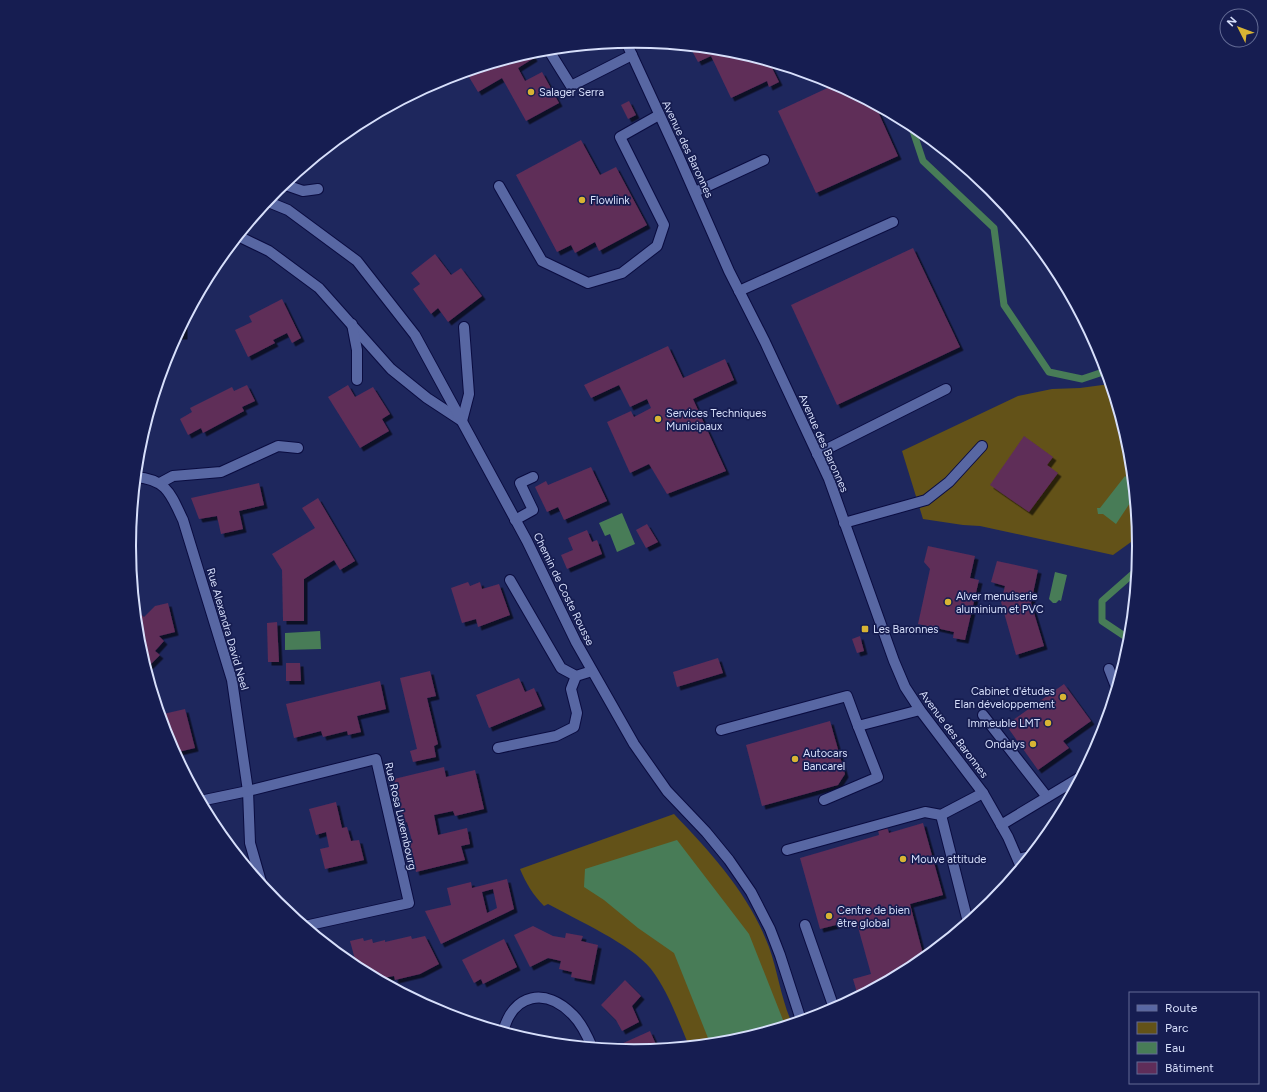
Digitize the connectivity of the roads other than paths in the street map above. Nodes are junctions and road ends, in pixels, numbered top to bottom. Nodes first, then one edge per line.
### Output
1 (629, 48) edge
2 (552, 55) edge
3 (632, 55) junction
4 (659, 115) junction
5 (764, 160) dead end
6 (289, 186) edge
7 (499, 186) dead end
8 (318, 189) dead end
9 (695, 192) junction
10 (272, 204) edge
11 (893, 222) dead end
12 (242, 238) edge
13 (739, 291) junction
14 (352, 324) junction
15 (464, 327) dead end
16 (357, 380) dead end
17 (946, 389) dead end
18 (462, 421) junction
19 (982, 446) dead end
20 (298, 448) dead end
21 (817, 454) junction
22 (533, 477) dead end
23 (140, 479) edge
24 (160, 483) junction
25 (515, 520) junction
26 (844, 523) junction
27 (510, 580) dead end
28 (1109, 670) dead end
29 (592, 671) junction
30 (576, 676) junction
31 (1113, 680) edge
32 (920, 710) junction
33 (983, 715) dead end
34 (858, 726) junction
35 (721, 730) dead end
36 (498, 748) dead end
37 (1071, 783) edge
38 (248, 791) junction
39 (983, 793) junction
40 (1047, 797) junction
41 (205, 800) edge
42 (824, 800) dead end
43 (941, 815) junction
44 (1001, 825) junction
45 (787, 850) dead end
46 (1018, 862) edge
47 (259, 874) edge
48 (966, 916) edge
49 (311, 925) edge
50 (805, 925) dead end
51 (832, 1002) edge
52 (800, 1016) edge
53 (504, 1027) edge
54 (590, 1042) edge

1 - 3 street, Avenue des Baronnes
2 - 3 street
3 - 4 street, Avenue des Baronnes
4 - 7 street
4 - 9 street, Avenue des Baronnes
5 - 9 street
6 - 8 street
9 - 13 street, Avenue des Baronnes
10 - 18 street, Chemin de Coste Rousse
11 - 13 street
12 - 14 street
13 - 21 street, Avenue des Baronnes
14 - 16 street
14 - 18 street
15 - 18 street
17 - 21 street
18 - 25 street, Chemin de Coste Rousse
19 - 26 street
20 - 24 street
21 - 26 street, Avenue des Baronnes
22 - 25 street
23 - 24 street
24 - 38 street, Rue Alexandra David Neel
25 - 29 street, Chemin de Coste Rousse
26 - 32 street, Avenue des Baronnes
27 - 30 street
28 - 31 street
29 - 30 street
29 - 52 street, Chemin de Coste Rousse
30 - 36 street
32 - 34 street
32 - 39 street, Avenue des Baronnes
33 - 40 street
34 - 35 street
34 - 42 street
37 - 40 street
38 - 41 street
38 - 47 street, Rue Alexandra David Neel
38 - 49 street, Rue Rosa Luxembourg
39 - 43 street
39 - 44 street, Avenue des Baronnes
40 - 44 street
43 - 45 street
43 - 48 street
44 - 46 street, Avenue des Baronnes
50 - 51 street
53 - 54 street

